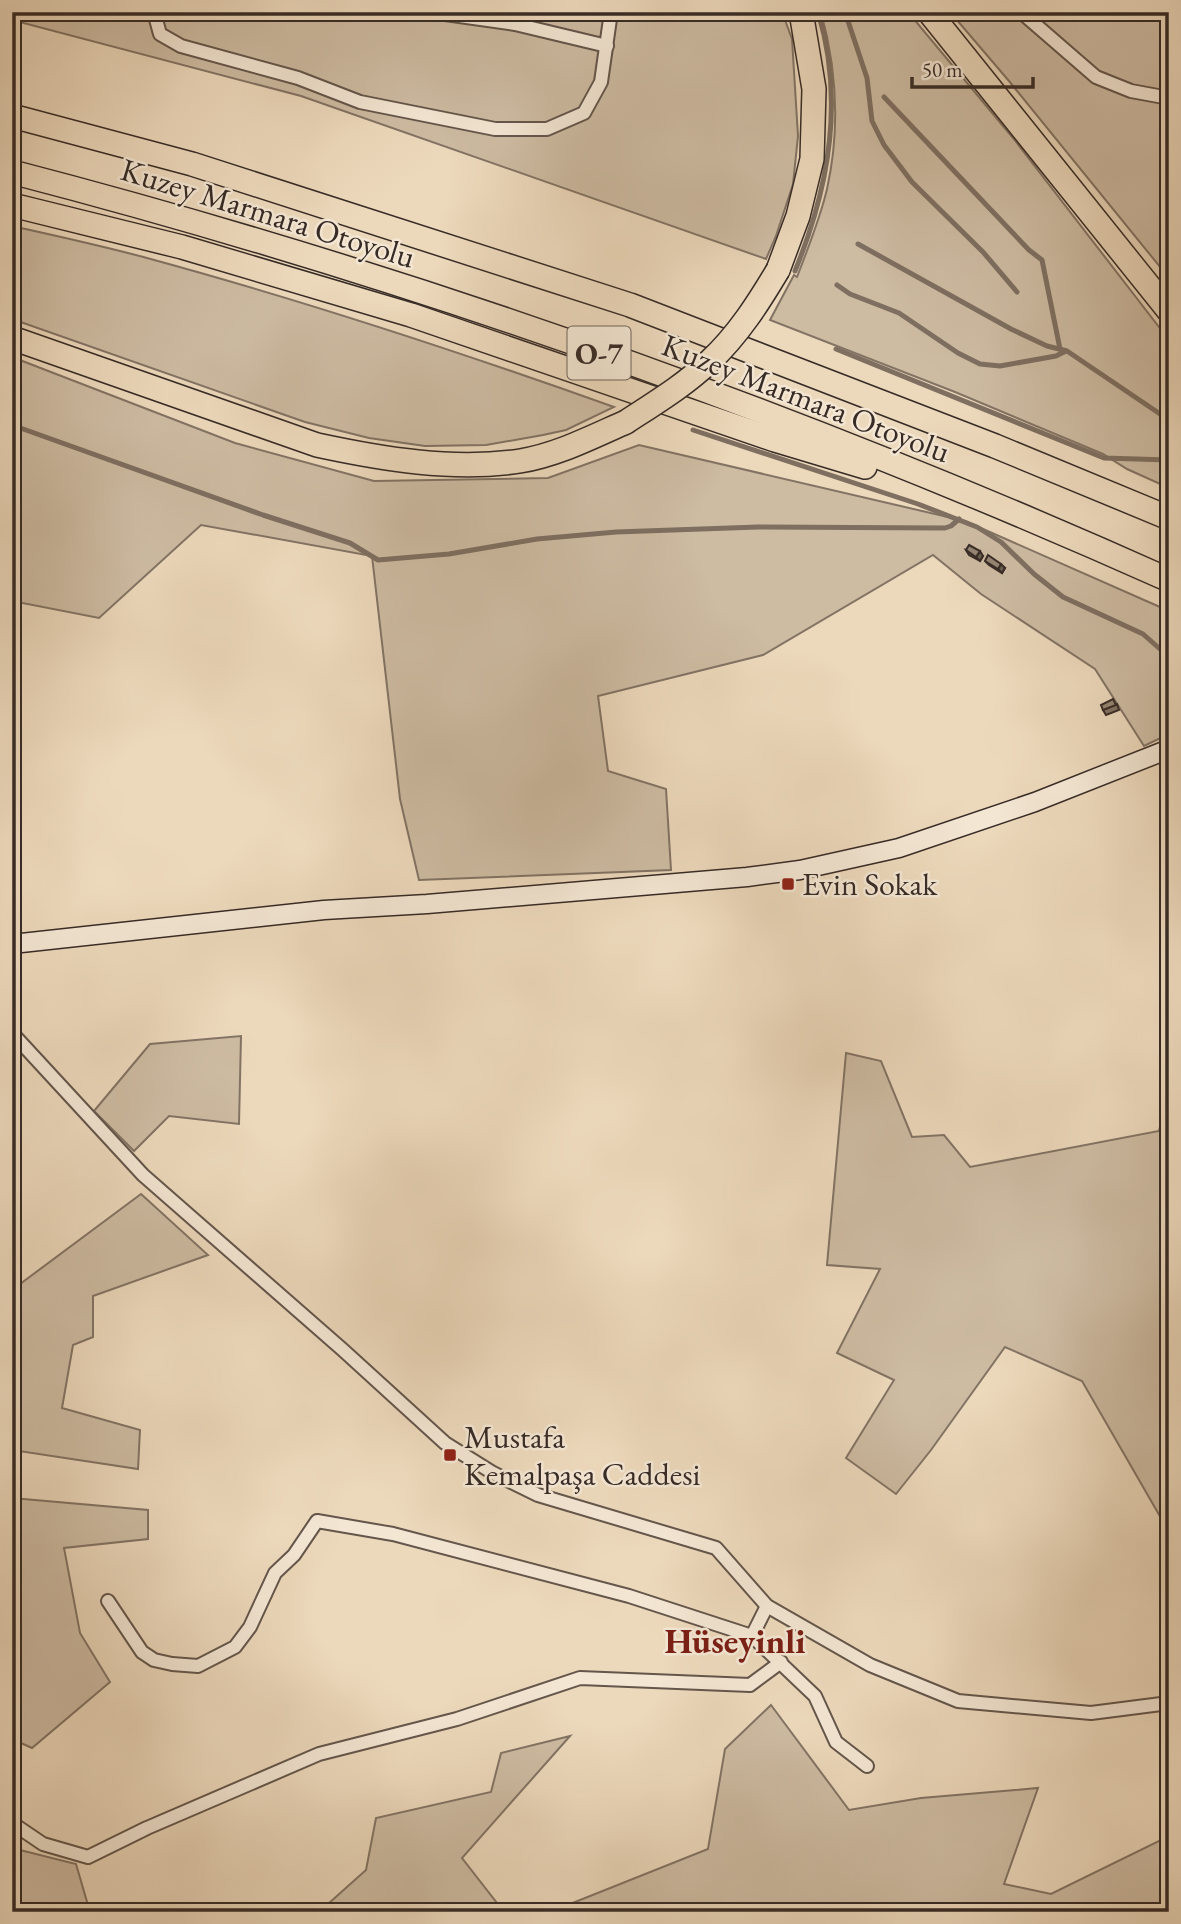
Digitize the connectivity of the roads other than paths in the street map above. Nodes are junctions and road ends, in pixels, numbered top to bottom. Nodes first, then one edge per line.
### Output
1 (154, 12) edge
2 (431, 12) edge
3 (611, 12) edge
4 (801, 12) edge
5 (929, 12) edge
6 (1021, 12) edge
7 (607, 46) junction
8 (1169, 98) edge
9 (12, 116) edge
10 (12, 172) edge
11 (12, 205) edge
12 (1169, 311) edge
13 (12, 338) edge
14 (1022, 514) junction
15 (1169, 518) edge
16 (1169, 580) edge
17 (1169, 749) edge
18 (12, 944) edge
19 (12, 1033) edge
20 (108, 1601) dead end
21 (767, 1606) junction
22 (752, 1636) junction
23 (781, 1662) junction
24 (1169, 1703) edge
25 (867, 1766) dead end
26 (12, 1823) edge

1 - 7 street
2 - 7 street
3 - 7 street
4 - 13 highway, bridge
5 - 12 highway
6 - 8 street
9 - 15 highway, Kuzey Marmara Otoyolu / O-7
10 - 14 highway, Kuzey Marmara Otoyolu / O-7
11 - 14 highway
14 - 16 highway, Kuzey Marmara Otoyolu / O-7
17 - 18 main road
19 - 21 street
20 - 22 street
21 - 22 street
21 - 24 street
22 - 23 street
23 - 25 street
23 - 26 street

